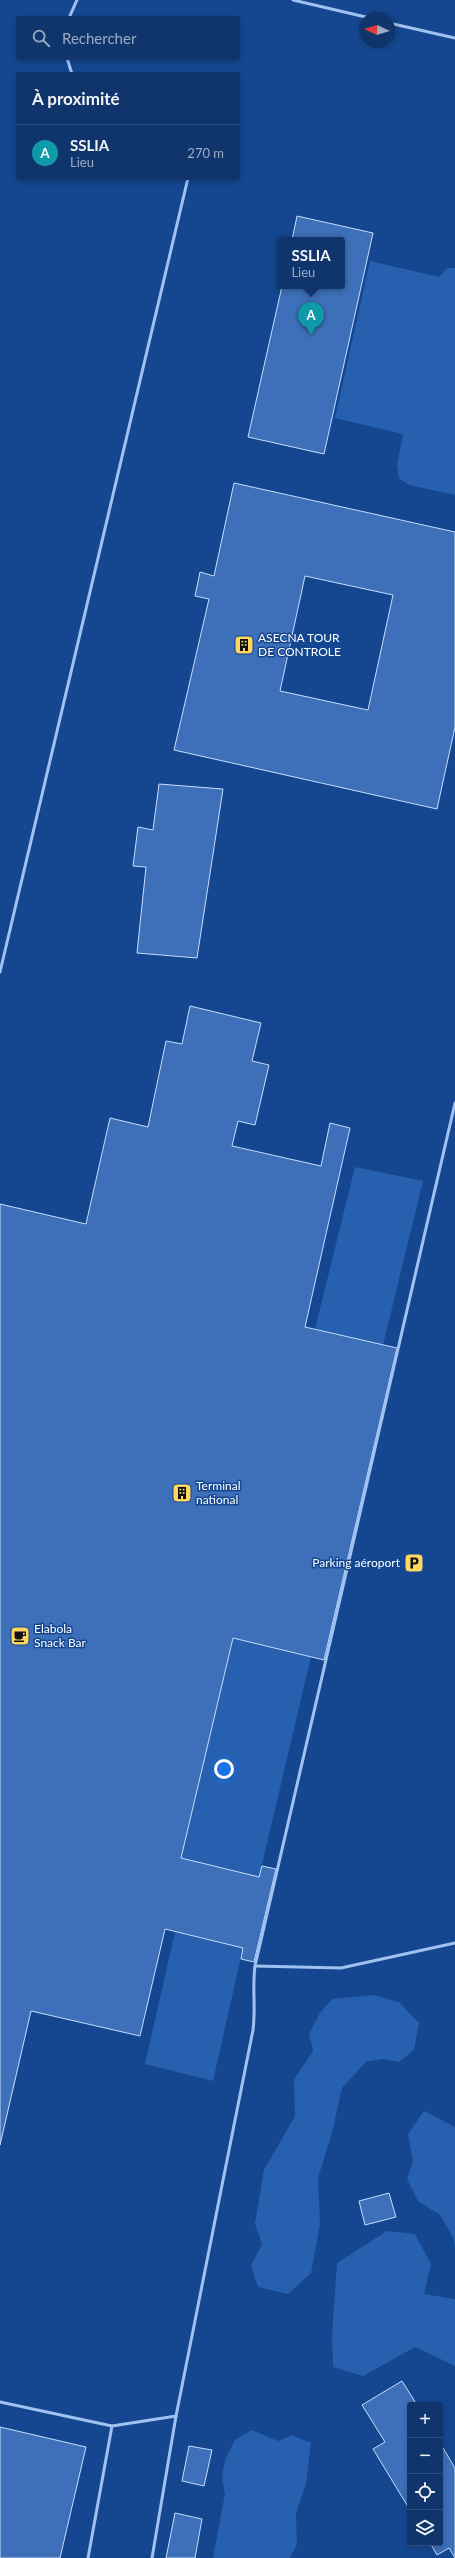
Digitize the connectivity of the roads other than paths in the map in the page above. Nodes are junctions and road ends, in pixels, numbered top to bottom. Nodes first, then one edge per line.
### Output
1 (77, 0) edge
2 (293, 0) edge
3 (359, 15) edge
4 (70, 16) edge
5 (395, 23) edge
6 (455, 38) edge
7 (68, 60) edge
8 (71, 72) edge
9 (188, 180) edge
10 (0, 972) edge
11 (455, 1103) edge
12 (455, 1943) edge
13 (255, 1966) junction
14 (0, 2402) edge
15 (176, 2416) junction
16 (112, 2426) junction
17 (88, 2558) edge
18 (152, 2558) edge

1 - 4 lane
2 - 3 lane
5 - 6 lane
7 - 8 lane
9 - 10 lane
11 - 13 lane
12 - 13 lane
13 - 15 lane
14 - 16 lane
15 - 16 lane
15 - 18 lane
16 - 17 lane

